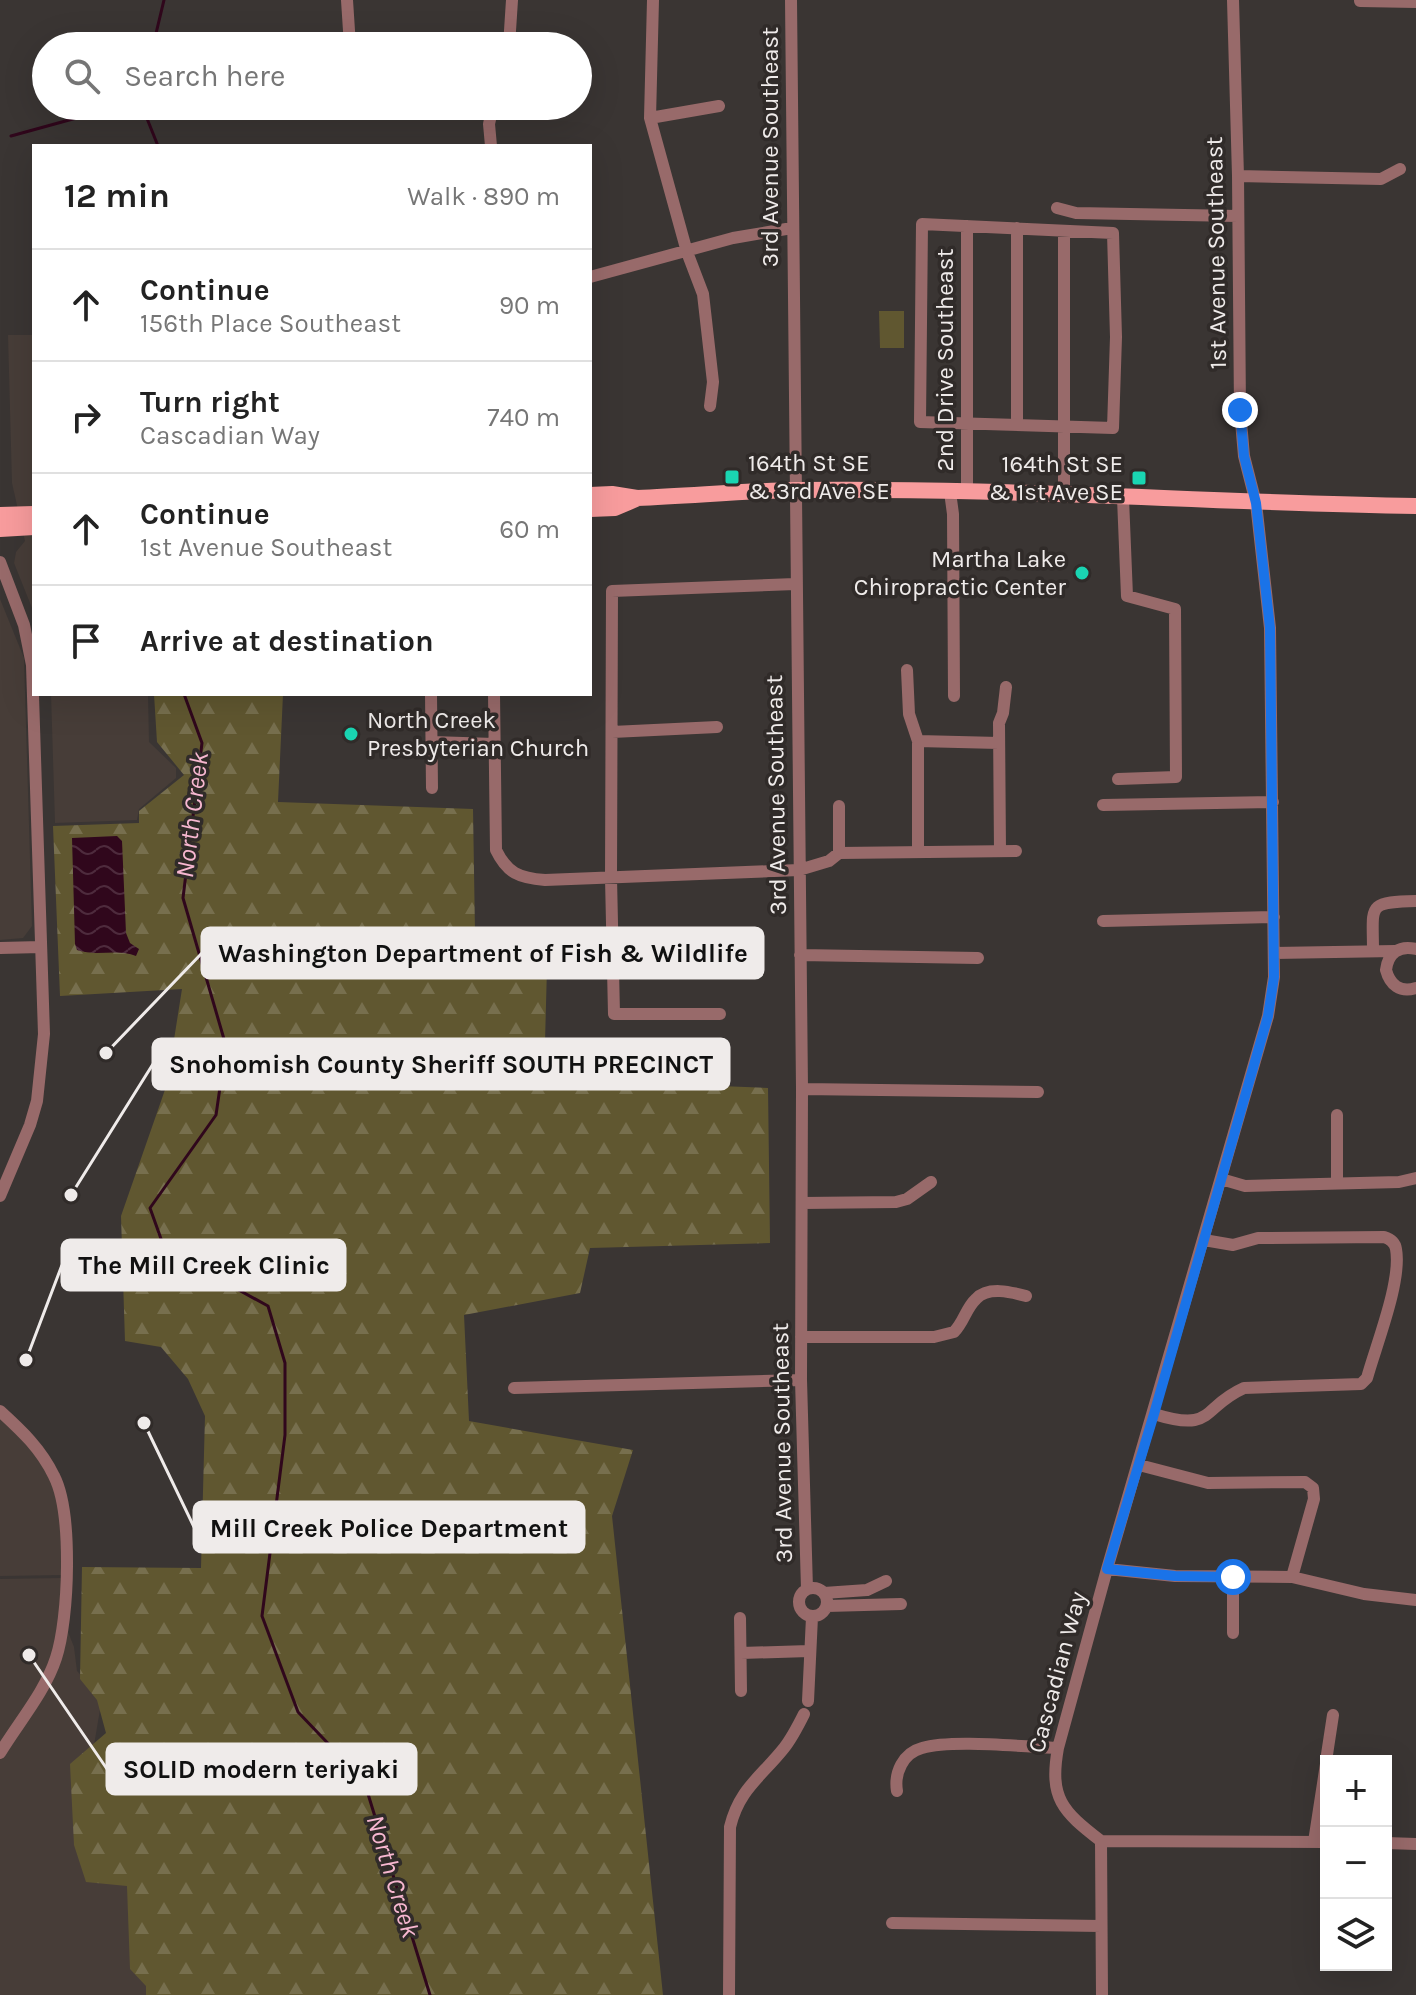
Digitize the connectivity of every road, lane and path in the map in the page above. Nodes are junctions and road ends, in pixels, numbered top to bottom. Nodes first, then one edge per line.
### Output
1 (347, 0) edge
2 (512, 0) edge
3 (653, 0) edge
4 (791, 0) edge
5 (1233, 0) edge
6 (1360, 1) edge
7 (1416, 2) edge
8 (349, 32) edge
9 (510, 32) edge
10 (719, 106) dead end
11 (650, 118) junction
12 (490, 120) edge
13 (491, 144) edge
14 (1400, 169) dead end
15 (1238, 176) junction
16 (1057, 208) dead end
17 (1238, 216) junction
18 (967, 226) junction
19 (792, 228) junction
20 (1017, 228) junction
21 (1064, 231) junction
22 (687, 252) junction
23 (592, 276) edge
24 (710, 406) dead end
25 (969, 424) junction
26 (1017, 425) junction
27 (1065, 427) junction
28 (795, 490) junction
29 (958, 492) junction
30 (592, 495) edge
31 (1064, 496) junction
32 (637, 498) junction
33 (1123, 498) junction
34 (1256, 503) junction
35 (1416, 506) edge
36 (592, 509) edge
37 (32, 514) edge
38 (0, 515) edge
39 (32, 527) edge
40 (0, 529) edge
41 (0, 562) edge
42 (795, 584) junction
43 (32, 665) edge
44 (907, 670) dead end
45 (1006, 687) dead end
46 (33, 696) edge
47 (431, 696) edge
48 (494, 696) edge
49 (954, 696) dead end
50 (717, 727) dead end
51 (612, 732) junction
52 (918, 741) junction
53 (432, 742) junction
54 (999, 743) junction
55 (494, 744) junction
56 (1118, 779) dead end
57 (432, 788) dead end
58 (1273, 802) junction
59 (1103, 805) dead end
60 (839, 806) dead end
61 (918, 851) junction
62 (1000, 851) junction
63 (1016, 851) dead end
64 (839, 853) junction
65 (799, 870) junction
66 (611, 878) junction
67 (1416, 901) edge
68 (1274, 917) junction
69 (1103, 921) dead end
70 (41, 947) junction
71 (0, 948) edge
72 (1416, 949) edge
73 (1373, 951) junction
74 (1395, 951) junction
75 (1274, 953) junction
76 (800, 955) junction
77 (978, 958) dead end
78 (1416, 988) edge
79 (720, 1014) dead end
80 (802, 1089) junction
81 (1038, 1092) dead end
82 (1337, 1115) dead end
83 (1416, 1178) edge
84 (1221, 1179) junction
85 (931, 1182) dead end
86 (1337, 1183) junction
87 (1, 1188) edge
88 (803, 1203) junction
89 (1204, 1240) junction
90 (1026, 1296) dead end
91 (801, 1337) junction
92 (801, 1380) junction
93 (514, 1388) dead end
94 (0, 1411) edge
95 (1154, 1414) junction
96 (1139, 1465) junction
97 (1107, 1569) junction
98 (1233, 1577) junction
99 (1292, 1577) junction
100 (886, 1581) dead end
101 (807, 1589) junction
102 (824, 1593) junction
103 (1416, 1600) edge
104 (901, 1604) dead end
105 (827, 1606) junction
106 (812, 1617) junction
107 (740, 1618) dead end
108 (1233, 1633) dead end
109 (809, 1651) junction
110 (741, 1653) junction
111 (741, 1691) dead end
112 (1333, 1715) dead end
113 (1058, 1748) junction
114 (0, 1753) edge
115 (1327, 1755) edge
116 (897, 1791) dead end
117 (1101, 1841) junction
118 (1320, 1842) edge
119 (1392, 1843) edge
120 (1416, 1844) edge
121 (892, 1923) dead end
122 (1101, 1926) junction
123 (729, 1995) edge
124 (1102, 1995) edge

1 - 8 street
2 - 9 street
3 - 11 street
4 - 19 street, 3rd Avenue Southeast
5 - 15 street, 1st Avenue Southeast
6 - 7 street
10 - 11 street
11 - 22 street
12 - 13 street
14 - 15 street
15 - 17 street, 1st Avenue Southeast
16 - 17 street
17 - 34 street, 1st Avenue Southeast
18 - 20 street
18 - 25 street, 2nd Drive Southeast
18 - 25 street
19 - 22 street
19 - 28 street, 3rd Avenue Southeast
20 - 21 street
20 - 26 street
21 - 27 street
21 - 27 street
22 - 23 street
22 - 24 street
25 - 26 street
25 - 29 street, 2nd Drive Southeast
26 - 27 street
27 - 31 street
28 - 29 main road
28 - 32 main road
28 - 42 street, 3rd Avenue Southeast
29 - 31 main road
29 - 49 street, 2nd Drive Southeast
30 - 32 main road
31 - 33 main road
32 - 36 main road
33 - 34 main road
33 - 56 street
34 - 35 main road
34 - 58 street, Cascadian Way
37 - 38 main road
39 - 40 main road
41 - 43 street
42 - 51 street
42 - 65 street, 3rd Avenue Southeast
44 - 52 street
45 - 54 street
46 - 70 street
47 - 53 street
48 - 55 street
50 - 51 street
51 - 66 street
52 - 54 street
52 - 61 street
53 - 55 street
53 - 57 street
54 - 62 street
55 - 66 street
58 - 59 street
58 - 68 street, Cascadian Way
60 - 64 street
61 - 62 street
61 - 64 street
62 - 63 street
64 - 65 street
65 - 66 street
65 - 76 street, 3rd Avenue Southeast
66 - 79 street
67 - 73 street
68 - 69 street
68 - 75 street, Cascadian Way
70 - 71 street
70 - 87 street
72 - 74 street
73 - 74 street
73 - 75 street
74 - 78 street
75 - 84 street, Cascadian Way
76 - 77 street
76 - 80 street, 3rd Avenue Southeast
80 - 81 street
80 - 88 street, 3rd Avenue Southeast
82 - 86 street
83 - 86 street
84 - 86 street
84 - 89 street, Cascadian Way
85 - 88 street
88 - 91 street, 3rd Avenue Southeast
89 - 95 street, Cascadian Way
89 - 95 street
90 - 91 street
91 - 92 street, 3rd Avenue Southeast
92 - 93 street
92 - 101 street, 3rd Avenue Southeast
94 - 114 street
95 - 96 street, Cascadian Way
96 - 97 street, Cascadian Way
96 - 99 street
97 - 98 street
97 - 113 street, Cascadian Way
98 - 99 street
98 - 108 street
99 - 103 street
100 - 102 street
101 - 102 street
101 - 106 street
102 - 105 street
104 - 105 street
105 - 106 street
106 - 109 street
107 - 110 street
109 - 110 street
109 - 123 street
110 - 111 street
112 - 115 street
113 - 116 street
113 - 117 street, Cascadian Way
117 - 118 street
117 - 122 street
119 - 120 street
121 - 122 street
122 - 124 street

